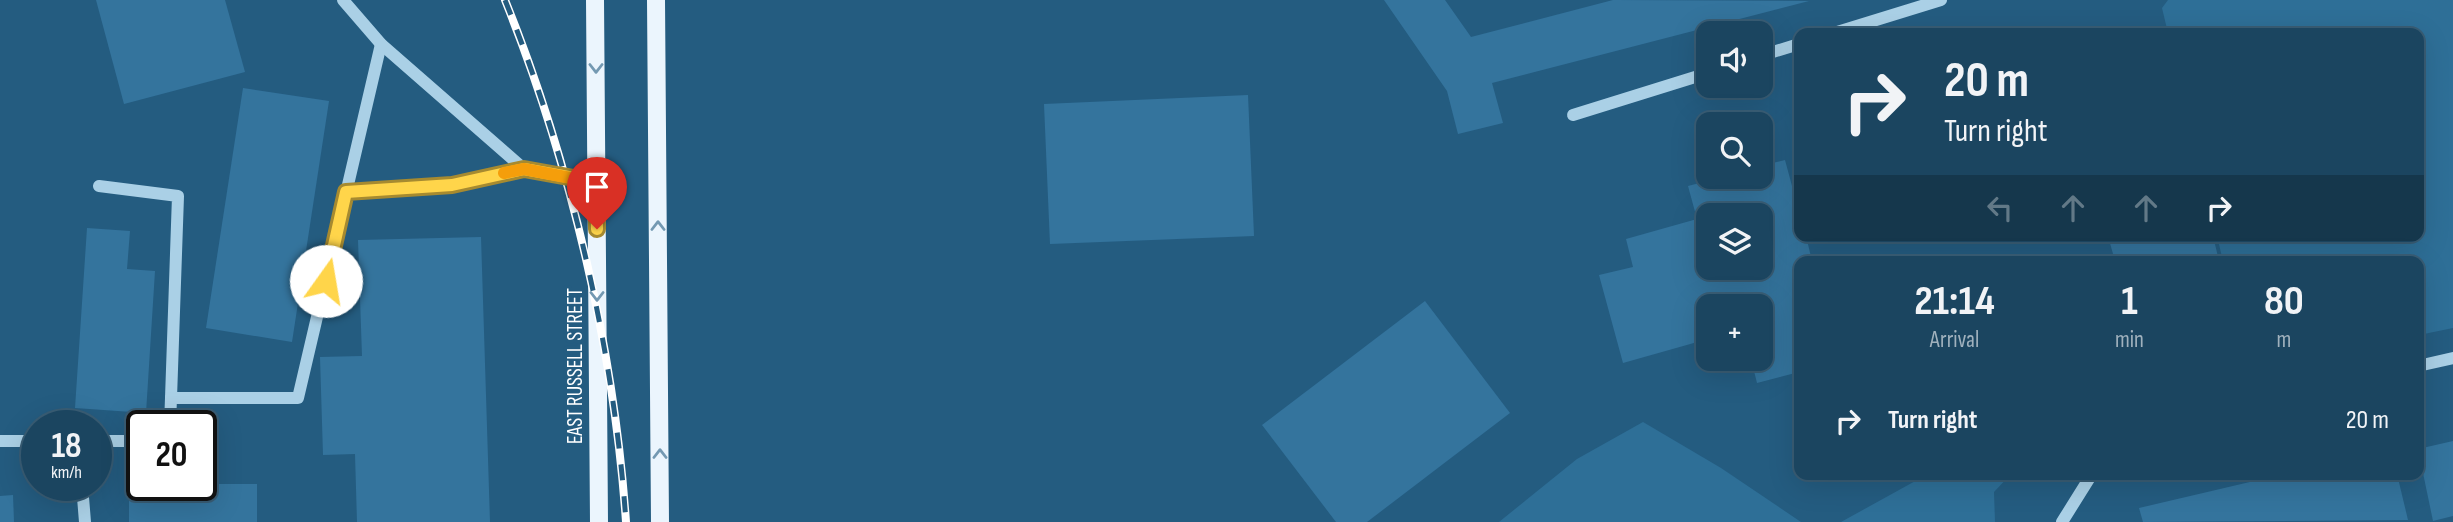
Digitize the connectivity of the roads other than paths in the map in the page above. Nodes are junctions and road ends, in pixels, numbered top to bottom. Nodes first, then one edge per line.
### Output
1 (343, 0) edge
2 (595, 0) edge
3 (656, 0) edge
4 (1941, 0) edge
5 (1850, 28) edge
6 (381, 44) junction
7 (1794, 46) edge
8 (1773, 52) edge
9 (1696, 77) edge
10 (1573, 115) dead end
11 (524, 169) junction
12 (596, 182) junction
13 (99, 186) dead end
14 (346, 192) junction
15 (2453, 358) edge
16 (2424, 365) edge
17 (171, 398) junction
18 (171, 410) edge
19 (0, 441) edge
20 (21, 441) edge
21 (2088, 480) edge
22 (83, 501) edge
23 (85, 522) edge
24 (599, 522) edge
25 (660, 522) edge
26 (2062, 522) edge

1 - 6 lane
2 -> 12 main road, EAST RUSSELL STREET
25 -> 3 main road
4 - 5 lane
6 - 11 lane
6 - 14 lane
7 - 8 lane
9 - 10 lane
11 - 12 lane
11 - 14 lane
12 -> 24 main road, EAST RUSSELL STREET
13 - 17 lane
14 - 17 lane
15 - 16 lane
17 - 18 lane
19 - 20 lane
21 - 26 lane
22 - 23 lane

